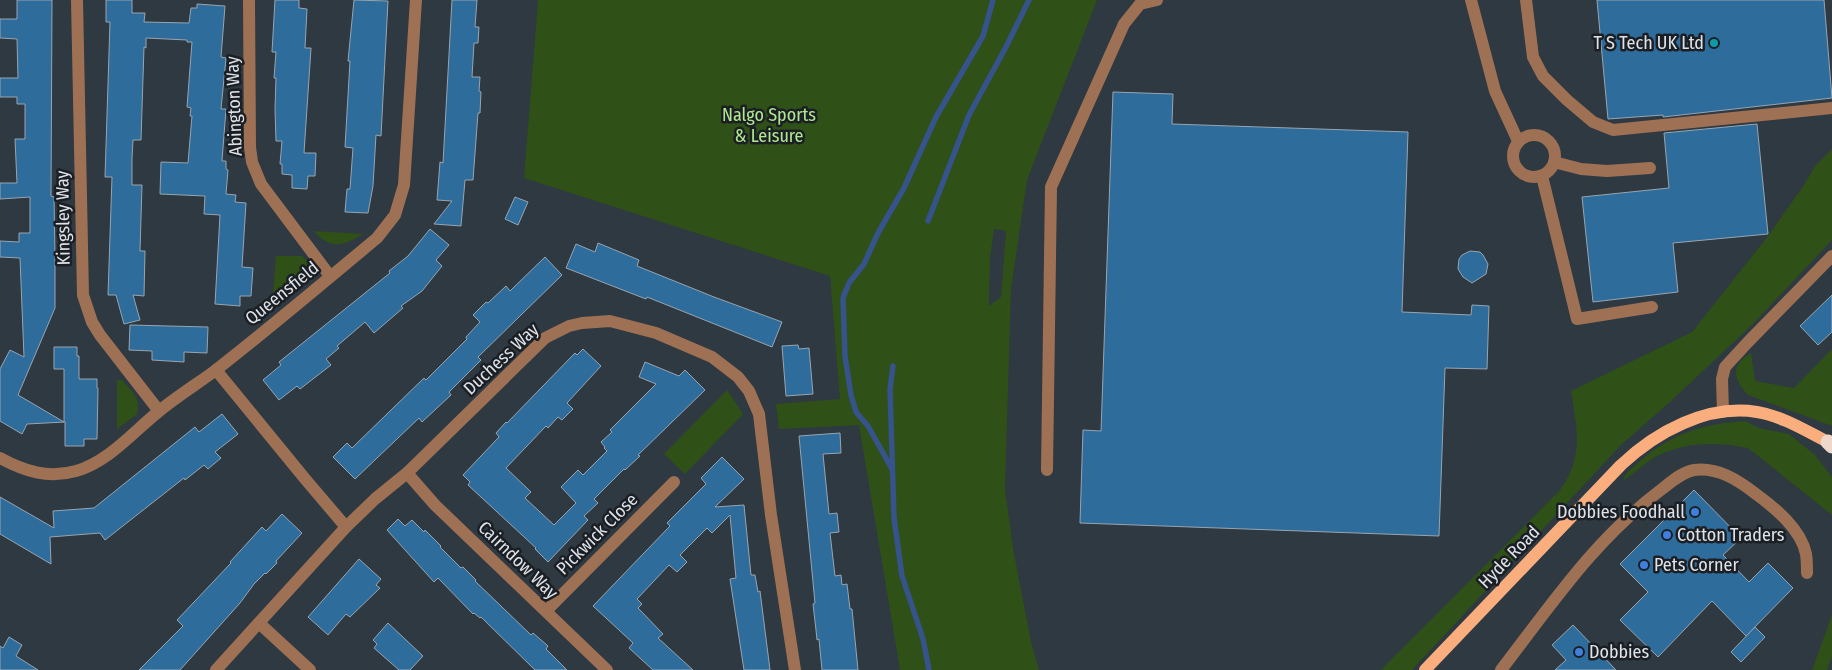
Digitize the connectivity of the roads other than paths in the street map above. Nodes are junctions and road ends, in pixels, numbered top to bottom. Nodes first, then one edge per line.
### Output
1 (77, 0) edge
2 (250, 0) edge
3 (416, 0) edge
4 (1157, 0) edge
5 (1471, 0) edge
6 (1526, 0) edge
7 (1832, 108) edge
8 (1518, 141) junction
9 (1554, 162) junction
10 (1650, 168) dead end
11 (1542, 176) junction
12 (1832, 256) edge
13 (330, 276) junction
14 (1652, 306) dead end
15 (216, 370) junction
16 (159, 411) junction
17 (1723, 412) junction
18 (1831, 443) edge
19 (0, 458) edge
20 (1047, 470) dead end
21 (407, 473) junction
22 (674, 482) dead end
23 (346, 527) junction
24 (1807, 573) dead end
25 (546, 611) junction
26 (259, 623) junction
27 (216, 670) edge
28 (310, 670) edge
29 (606, 670) edge
30 (795, 670) edge
31 (1425, 670) edge
32 (1501, 670) edge

1 - 16 street, Kingsley Way
2 - 13 street, Abington Way
3 - 13 street, Queensfield
4 - 20 street
5 - 8 street
6 - 7 street
8 - 9 street
8 - 11 street
9 - 10 street
9 - 11 street
11 - 14 street
12 - 17 street
13 - 15 street, Queensfield
15 - 16 street, Queensfield
15 - 23 street
16 - 19 street, Queensfield
17 - 18 main road, Hyde Road
17 - 31 main road, Hyde Road
21 - 23 street, Duchess Way
21 - 25 street, Cairndow Way
21 - 30 street, Duchess Way
22 - 25 street, Pickwick Close
23 - 26 street, Duchess Way
24 - 32 street
25 - 29 street, Cairndow Way
26 - 27 street, Duchess Way
26 - 28 street

